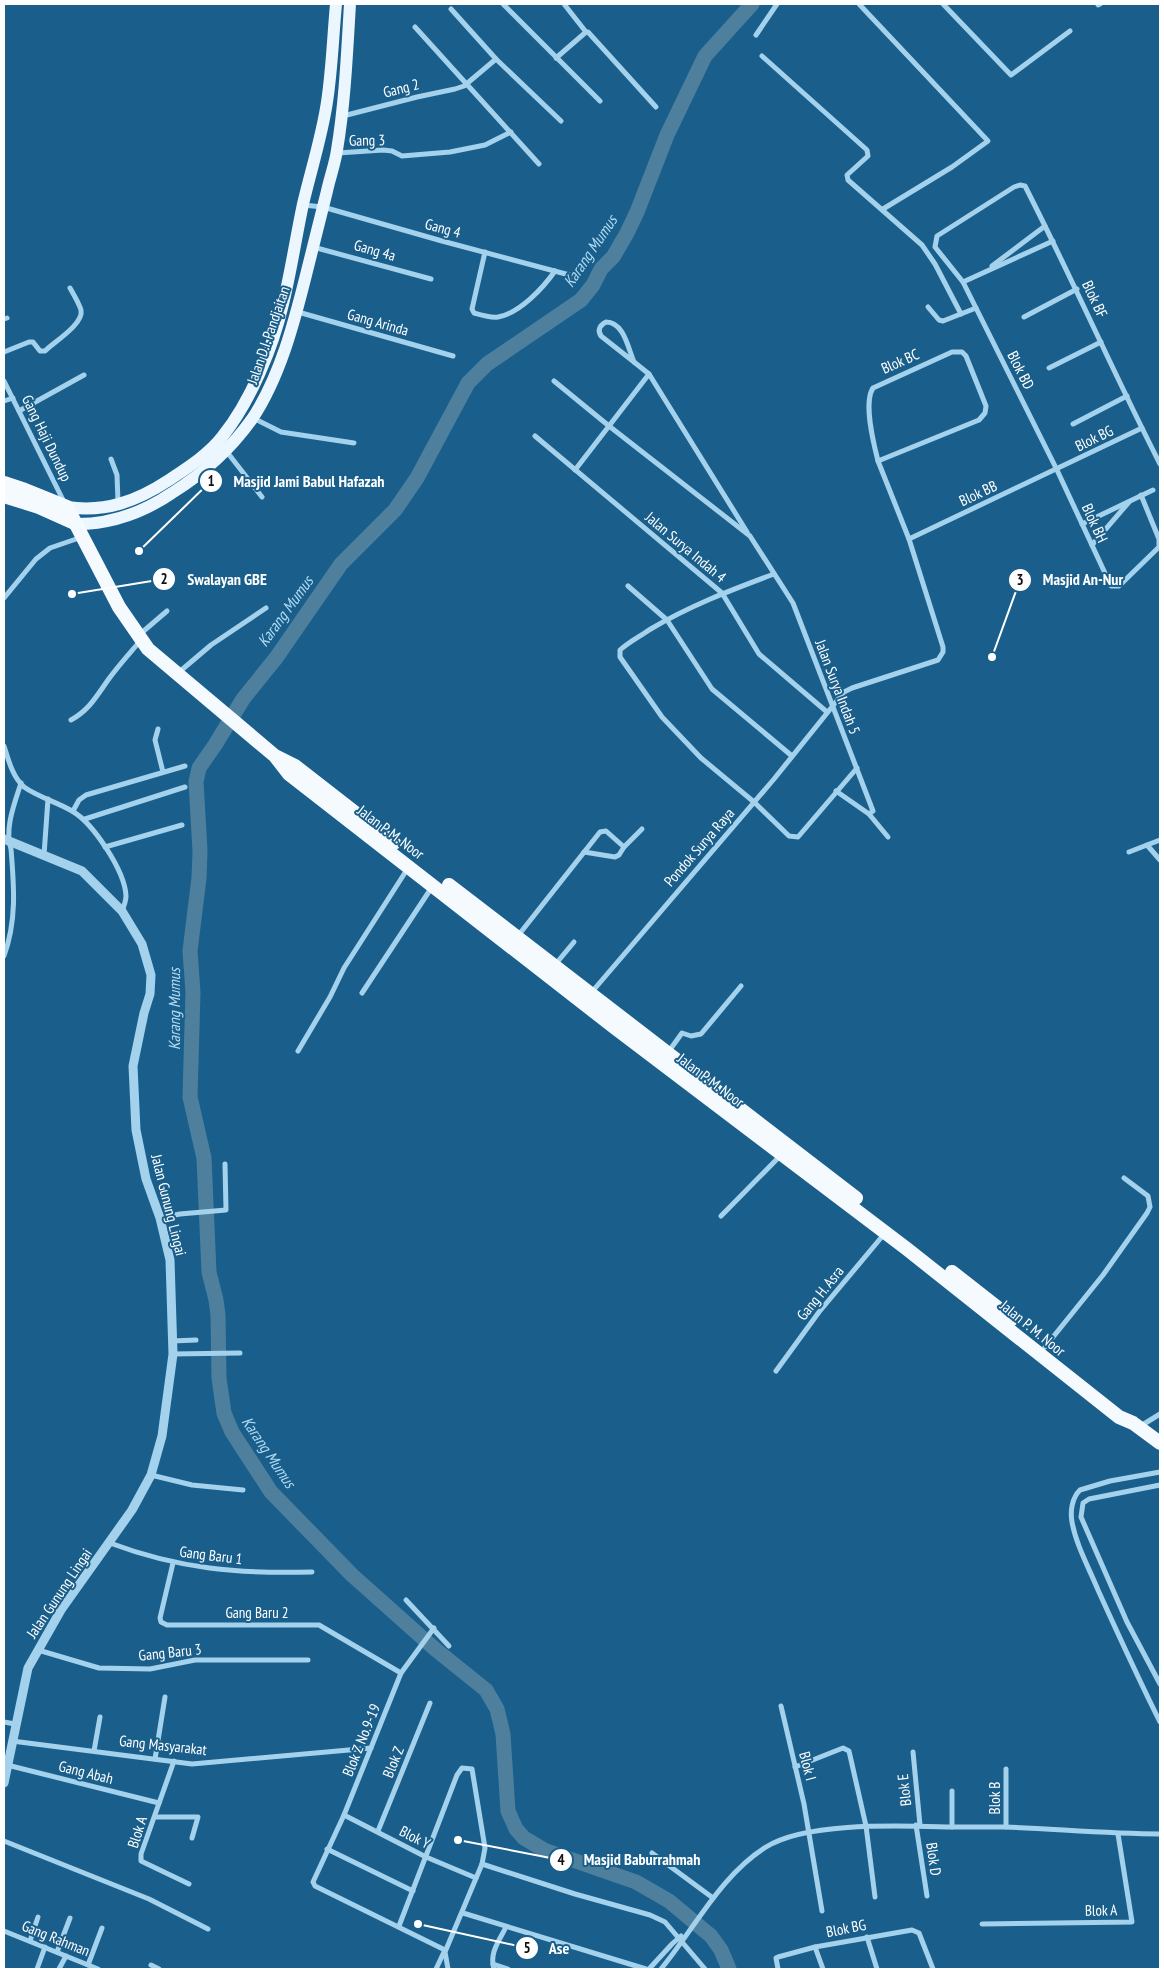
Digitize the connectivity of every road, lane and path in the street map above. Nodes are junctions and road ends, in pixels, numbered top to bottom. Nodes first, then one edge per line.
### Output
1 (336, 4) edge
2 (350, 4) edge
3 (503, 4) edge
4 (564, 4) edge
5 (777, 4) edge
6 (859, 4) edge
7 (943, 4) edge
8 (450, 9) dead end
9 (415, 27) dead end
10 (1070, 31) dead end
11 (586, 32) junction
12 (756, 35) dead end
13 (762, 56) dead end
14 (556, 58) junction
15 (496, 59) junction
16 (466, 84) junction
17 (600, 101) dead end
18 (656, 107) dead end
19 (342, 116) junction
20 (561, 122) dead end
21 (511, 132) junction
22 (337, 153) junction
23 (539, 164) dead end
24 (1020, 184) joint
25 (303, 204) junction
26 (323, 207) junction
27 (883, 209) junction
28 (1045, 226) junction
29 (1053, 241) junction
30 (313, 247) junction
31 (485, 252) junction
32 (989, 268) junction
33 (555, 271) junction
34 (577, 276) dead end
35 (431, 278) dead end
36 (963, 282) junction
37 (70, 288) dead end
38 (1077, 289) junction
39 (928, 307) dead end
40 (976, 308) junction
41 (296, 311) junction
42 (959, 315) junction
43 (1024, 317) dead end
44 (1101, 342) junction
45 (4, 352) edge
46 (454, 356) dead end
47 (634, 362) junction
48 (1049, 368) dead end
49 (649, 374) junction
50 (84, 375) dead end
51 (4, 381) edge
52 (554, 381) dead end
53 (1127, 396) junction
54 (13, 398) junction
55 (4, 401) edge
56 (19, 412) junction
57 (253, 418) junction
58 (1073, 424) dead end
59 (609, 426) junction
60 (1142, 428) junction
61 (534, 436) dead end
62 (354, 443) dead end
63 (227, 451) junction
64 (111, 459) dead end
65 (878, 462) junction
66 (1160, 464) edge
67 (575, 470) junction
68 (1057, 470) junction
69 (4, 483) edge
70 (1153, 490) dead end
71 (1141, 495) junction
72 (4, 496) edge
73 (262, 497) dead end
74 (1131, 500) junction
75 (118, 504) junction
76 (67, 507) junction
77 (1082, 524) junction
78 (80, 530) junction
79 (750, 536) junction
80 (909, 539) junction
81 (1092, 545) junction
82 (774, 574) junction
83 (628, 586) dead end
84 (6, 591) edge
85 (722, 593) junction
86 (4, 598) edge
87 (266, 608) dead end
88 (168, 611) dead end
89 (667, 620) junction
90 (140, 638) junction
91 (177, 674) junction
92 (831, 706) junction
93 (827, 712) junction
94 (70, 720) dead end
95 (158, 729) dead end
96 (4, 746) edge
97 (275, 756) junction
98 (792, 756) junction
99 (186, 766) dead end
100 (857, 768) junction
101 (164, 772) junction
102 (21, 783) junction
103 (185, 787) dead end
104 (836, 791) junction
105 (48, 799) junction
106 (754, 802) junction
107 (73, 811) junction
108 (869, 814) junction
109 (85, 819) junction
110 (182, 825) dead end
111 (642, 829) dead end
112 (888, 837) dead end
113 (6, 840) edge
114 (1160, 840) edge
115 (1147, 845) junction
116 (624, 847) junction
117 (105, 848) junction
118 (584, 852) junction
119 (1129, 852) dead end
120 (44, 855) junction
121 (1160, 860) edge
122 (409, 866) junction
123 (437, 884) junction
124 (132, 896) dead end
125 (126, 897) junction
126 (122, 911) junction
127 (517, 937) junction
128 (574, 942) dead end
129 (4, 956) edge
130 (554, 966) junction
131 (741, 986) dead end
132 (362, 993) dead end
133 (586, 998) junction
134 (298, 1051) dead end
135 (667, 1054) junction
136 (781, 1150) junction
137 (225, 1164) dead end
138 (1124, 1178) dead end
139 (721, 1216) dead end
140 (160, 1218) junction
141 (886, 1233) junction
142 (1026, 1337) junction
143 (196, 1340) dead end
144 (172, 1341) junction
145 (1045, 1347) junction
146 (237, 1353) dead end
147 (172, 1354) junction
148 (776, 1371) dead end
149 (1160, 1414) edge
150 (1136, 1425) junction
151 (1160, 1443) edge
152 (1160, 1472) edge
153 (151, 1475) junction
154 (1160, 1485) edge
155 (243, 1490) dead end
156 (1073, 1501) junction
157 (1082, 1503) junction
158 (110, 1543) junction
159 (173, 1563) junction
160 (312, 1572) dead end
161 (406, 1600) dead end
162 (432, 1630) junction
163 (449, 1646) dead end
164 (38, 1650) junction
165 (308, 1660) dead end
166 (401, 1674) junction
167 (1160, 1684) edge
168 (165, 1697) dead end
169 (430, 1703) dead end
170 (781, 1706) dead end
171 (100, 1718) dead end
172 (4, 1722) edge
173 (1160, 1722) edge
174 (15, 1724) junction
175 (12, 1741) junction
176 (371, 1748) junction
177 (94, 1751) junction
178 (913, 1752) dead end
179 (155, 1758) junction
180 (174, 1761) junction
181 (6, 1765) edge
182 (795, 1767) junction
183 (1006, 1769) dead end
184 (4, 1783) edge
185 (952, 1791) dead end
186 (159, 1803) junction
187 (344, 1815) junction
188 (154, 1817) junction
189 (918, 1825) junction
190 (866, 1826) junction
191 (952, 1827) junction
192 (1006, 1827) junction
193 (378, 1831) junction
194 (809, 1832) junction
195 (1118, 1834) junction
196 (1160, 1834) edge
197 (192, 1838) dead end
198 (4, 1841) edge
199 (327, 1849) junction
200 (652, 1852) dead end
201 (426, 1857) junction
202 (482, 1864) junction
203 (476, 1878) junction
204 (189, 1884) dead end
205 (413, 1891) junction
206 (927, 1896) dead end
207 (875, 1897) dead end
208 (711, 1900) junction
209 (822, 1910) dead end
210 (463, 1913) junction
211 (38, 1917) dead end
212 (70, 1918) dead end
213 (982, 1924) dead end
214 (399, 1926) junction
215 (506, 1927) junction
216 (102, 1928) dead end
217 (208, 1930) dead end
218 (4, 1931) edge
219 (688, 1932) junction
220 (679, 1937) junction
221 (867, 1937) junction
222 (30, 1941) junction
223 (683, 1942) junction
224 (45, 1947) junction
225 (815, 1947) junction
226 (445, 1951) junction
227 (57, 1952) junction
228 (66, 1956) junction
229 (88, 1965) junction
230 (151, 1965) dead end
231 (494, 1967) edge
232 (37, 1969) edge
233 (58, 1969) edge
234 (98, 1969) edge
235 (159, 1969) edge
236 (436, 1969) edge
237 (448, 1969) edge
238 (508, 1969) edge
239 (647, 1969) edge
240 (661, 1969) edge
241 (705, 1969) edge
242 (778, 1969) edge
243 (823, 1969) edge
244 (877, 1969) edge
245 (933, 1969) edge

1 - 25 main road, Jalan D.I. Pandjaitan
2 - 19 main road, Jalan D.I. Pandjaitan
3 - 14 street
4 - 11 street
5 - 12 street
6 - 27 street
7 - 10 street
8 - 15 street
9 - 16 street
11 - 14 street
11 - 18 street
13 - 27 street
14 - 17 street
15 - 16 street, Gang 2
15 - 20 street
16 - 19 street, Gang 2
16 - 21 street
19 - 22 main road, Jalan D.I. Pandjaitan
21 - 22 street, Gang 3
21 - 23 street
22 - 26 main road, Jalan D.I. Pandjaitan
24 - 28 street, Blok BF
24 - 36 street, Blok BD
25 - 26 street, Gang 4
25 - 75 main road, Jalan D.I. Pandjaitan
26 - 30 main road, Jalan D.I. Pandjaitan
26 - 31 street, Gang 4
27 - 42 street
28 - 29 street, Blok BF
28 - 32 street
29 - 32 street
29 - 38 street, Blok BF
30 - 35 street, Gang 4a
30 - 41 main road, Jalan D.I. Pandjaitan
31 - 33 street, Gang 4
31 - 33 street
32 - 36 street
33 - 34 street, Gang 4
36 - 40 street, Blok BD
37 - 45 street
38 - 43 street
38 - 44 street, Blok BF
39 - 42 street
40 - 42 street
40 - 68 street, Blok BD
41 - 46 street, Gang Arinda
41 - 57 main road, Jalan D.I. Pandjaitan
44 - 48 street
44 - 53 street, Blok BF
47 - 47 street, Jalan Surya Indah 5
47 - 49 street, Jalan Surya Indah 5
49 - 59 street
49 - 79 street, Jalan Surya Indah 5
50 - 56 street
51 - 54 street, Gang Haji Dundup
52 - 59 street, Jalan Surya Indah 5
53 - 58 street
53 - 60 street, Blok BF
54 - 55 street
54 - 56 street, Gang Haji Dundup
56 - 76 street, Gang Haji Dundup
57 - 62 street
57 - 63 main road, Jalan D.I. Pandjaitan
59 - 67 street
59 - 79 street, Jalan Surya Indah 5
60 - 66 street, Blok BF
60 - 68 street, Blok BG
61 - 67 street, Jalan Surya Indah 4
63 - 73 street
63 - 78 main road, Jalan D.I. Pandjaitan
64 - 75 street
65 - 65 street, Blok BC
65 - 80 street, Blok BC
67 - 85 street, Jalan Surya Indah 4
68 - 77 street, Blok BH
68 - 80 street, Blok BB
69 - 76 highway, Jalan D.I. Pandjaitan
70 - 71 street
71 - 74 street
71 - 81 street, Blok BH
72 - 78 highway, Jalan D.I. Pandjaitan
74 - 77 street
74 - 81 street
75 - 76 main road, Jalan D.I. Pandjaitan
76 - 78 highway, Jalan P. M. Noor
77 - 81 street, Blok BH
78 - 84 street
78 - 90 highway, Jalan P. M. Noor
79 - 82 street, Jalan Surya Indah 5
80 - 92 street, Blok BC
82 - 85 street
82 - 92 street, Jalan Surya Indah 5
83 - 89 street
84 - 86 street
85 - 89 street
85 - 93 street, Jalan Surya Indah 4
87 - 91 street
88 - 90 street
89 - 98 street
89 - 106 street
90 - 91 highway, Jalan P. M. Noor
90 - 94 street
91 - 97 highway, Jalan P. M. Noor
92 - 93 street, Pondok Surya Raya
92 - 100 street, Jalan Surya Indah 5
93 - 98 street, Pondok Surya Raya
95 - 101 street
96 - 102 street
97 - 122 highway, Jalan P. M. Noor
97 - 123 highway, Jalan P. M. Noor
98 - 106 street, Pondok Surya Raya
99 - 101 street
100 - 104 street
100 - 108 street, Jalan Surya Indah 5
101 - 107 street
102 - 105 street
102 - 113 street
103 - 109 street
104 - 106 street
104 - 108 street
105 - 107 street
105 - 120 street
106 - 133 street, Pondok Surya Raya
107 - 109 street
108 - 112 street
109 - 117 street
110 - 117 street
111 - 116 street
113 - 120 street, Jalan Gunung Lingai
113 - 129 street
114 - 115 street
115 - 119 street
115 - 121 street
116 - 118 street
116 - 118 street
117 - 125 street
118 - 127 street
120 - 126 street, Jalan Gunung Lingai
122 - 123 highway, Jalan P. M. Noor
122 - 134 street
123 - 127 highway, Jalan P. M. Noor
123 - 132 street
123 - 133 highway, Jalan P. M. Noor
124 - 125 street
125 - 126 street
126 - 140 street, Jalan Gunung Lingai
127 - 130 highway, Jalan P. M. Noor
128 - 130 street
130 - 133 highway, Jalan P. M. Noor
131 - 135 street
133 - 135 highway, Jalan P. M. Noor
133 - 136 highway, Jalan P. M. Noor
135 - 136 highway, Jalan P. M. Noor
136 - 139 street
136 - 141 highway, Jalan P. M. Noor
136 - 142 highway, Jalan P. M. Noor
137 - 140 street
138 - 145 street
140 - 144 street, Jalan Gunung Lingai
141 - 142 highway, Jalan P. M. Noor
141 - 148 street, Gang H. Asra
142 - 145 highway, Jalan P. M. Noor
142 - 150 highway, Jalan P. M. Noor
143 - 144 street
144 - 147 street, Jalan Gunung Lingai
145 - 150 highway, Jalan P. M. Noor
146 - 147 street
147 - 153 street, Jalan Gunung Lingai
149 - 150 street
150 - 151 highway, Jalan P. M. Noor
152 - 156 street
153 - 155 street
153 - 158 street, Jalan Gunung Lingai
154 - 157 street
156 - 157 street
156 - 173 street
157 - 167 street
158 - 159 street, Gang Baru 1
158 - 164 street, Jalan Gunung Lingai
159 - 160 street, Gang Baru 1
159 - 166 street, Gang Baru 2
161 - 162 street
162 - 163 street
162 - 166 street, Blok Z No.9-19
164 - 165 street, Gang Baru 3
164 - 174 street, Jalan Gunung Lingai
166 - 176 street, Blok Z No.9-19
168 - 179 street
169 - 193 street, Blok Z
170 - 182 street, Blok I
171 - 177 street
172 - 174 street
174 - 175 street, Jalan Gunung Lingai
175 - 177 street, Gang Masyarakat
175 - 181 street, Jalan Gunung Lingai
176 - 180 street, Gang Masyarakat
176 - 187 street, Blok Z No.9-19
177 - 179 street, Gang Masyarakat
178 - 189 street, Blok E
179 - 180 street, Gang Masyarakat
180 - 186 street, Blok A
181 - 184 street, Jalan Gunung Lingai
181 - 186 street, Gang Abah
182 - 190 street
182 - 194 street, Blok I
183 - 192 street, Blok B
185 - 191 street
186 - 188 street, Blok A
187 - 193 street, Blok Y
187 - 199 street, Blok Z No.9-19
188 - 197 street
188 - 204 street, Blok A
189 - 190 street
189 - 191 street
189 - 206 street, Blok D
190 - 194 street
190 - 207 street
191 - 192 street
192 - 195 street
193 - 201 street, Blok Y
194 - 208 street
194 - 209 street, Blok I
195 - 196 street
195 - 213 street, Blok A
198 - 217 street
199 - 205 street
199 - 214 street, Blok Z No.9-19
200 - 208 street
201 - 202 street
201 - 203 street, Blok Y
201 - 205 street
202 - 203 street
202 - 220 street
203 - 210 street
205 - 214 street
208 - 219 street
210 - 215 street
210 - 226 street
211 - 222 street
212 - 227 street
214 - 226 street
215 - 231 street
215 - 239 street
216 - 229 street
218 - 222 street, Gang Rahman
219 - 220 street
219 - 223 street
220 - 223 street
220 - 239 street
221 - 225 street, Blok BG
221 - 244 street
221 - 245 street, Blok BG
222 - 224 street, Gang Rahman
223 - 240 street
223 - 241 street
224 - 227 street, Gang Rahman
224 - 232 street
225 - 242 street, Blok BG
225 - 243 street
226 - 236 street
226 - 237 street
227 - 228 street, Gang Rahman
228 - 229 street, Gang Rahman
228 - 233 street
229 - 234 street, Gang Rahman
230 - 235 street
231 - 238 street

